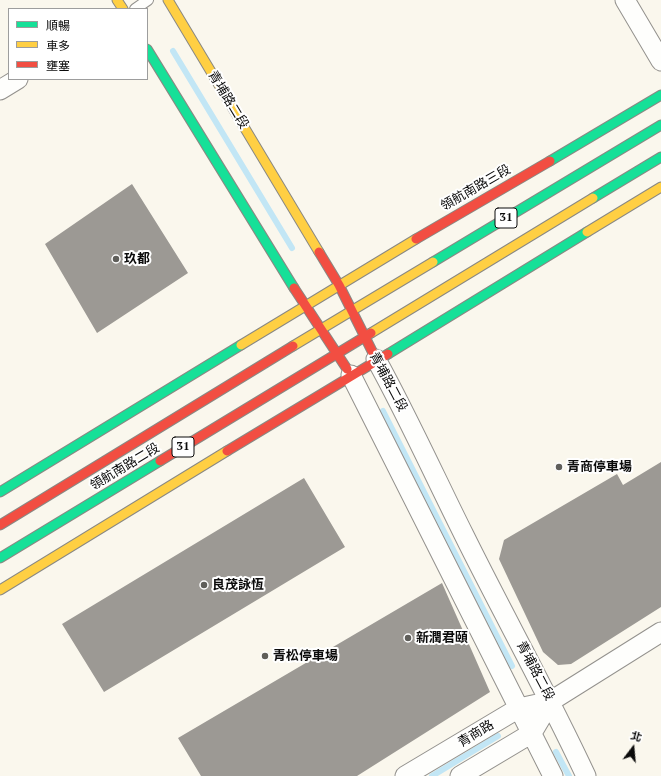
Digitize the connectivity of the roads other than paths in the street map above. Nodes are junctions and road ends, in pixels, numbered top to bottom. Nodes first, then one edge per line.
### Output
1 (148, 0) edge
2 (168, 0) edge
3 (624, 0) edge
4 (136, 8) edge
5 (148, 51) edge
6 (661, 61) edge
7 (16, 80) edge
8 (0, 90) edge
9 (661, 95) edge
10 (661, 125) edge
11 (661, 157) edge
12 (661, 187) edge
13 (338, 284) junction
14 (305, 306) junction
15 (351, 311) junction
16 (322, 330) junction
17 (365, 335) junction
18 (337, 353) junction
19 (376, 359) junction
20 (351, 375) junction
21 (0, 492) edge
22 (0, 525) edge
23 (0, 558) edge
24 (0, 590) edge
25 (661, 632) edge
26 (551, 701) junction
27 (519, 708) junction
28 (532, 733) junction
29 (405, 776) edge
30 (460, 776) edge
31 (553, 776) edge
32 (586, 776) edge

1 - 4 lane
2 - 13 main road, 青埔路二段
3 - 6 street
5 - 14 main road
7 - 8 street
9 - 13 main road, 領航南路三段 / 31
10 - 15 main road, 31
11 - 17 main road, 31
12 - 19 main road, 31
13 - 14 main road, 領航南路三段 / 31
13 - 15 main road, 青埔路二段
14 - 16 main road
14 - 21 main road, 31
15 - 16 main road, 31
15 - 17 main road, 青埔路二段
16 - 18 main road
16 - 22 main road, 領航南路二段 / 31
17 - 18 main road, 領航南路二段 / 31
17 - 19 main road, 青埔路二段
18 - 20 main road
18 - 23 main road, 領航南路二段 / 31
19 - 20 main road, 31
19 - 26 street, 青埔路二段
20 - 24 main road, 31
20 - 27 street
25 - 26 street, 青商路
26 - 27 street, 青商路
26 - 28 street, 青商路
26 - 32 street, 青埔路二段
27 - 28 street
27 - 29 street, 青商路
28 - 30 street, 青商路
28 - 31 street

